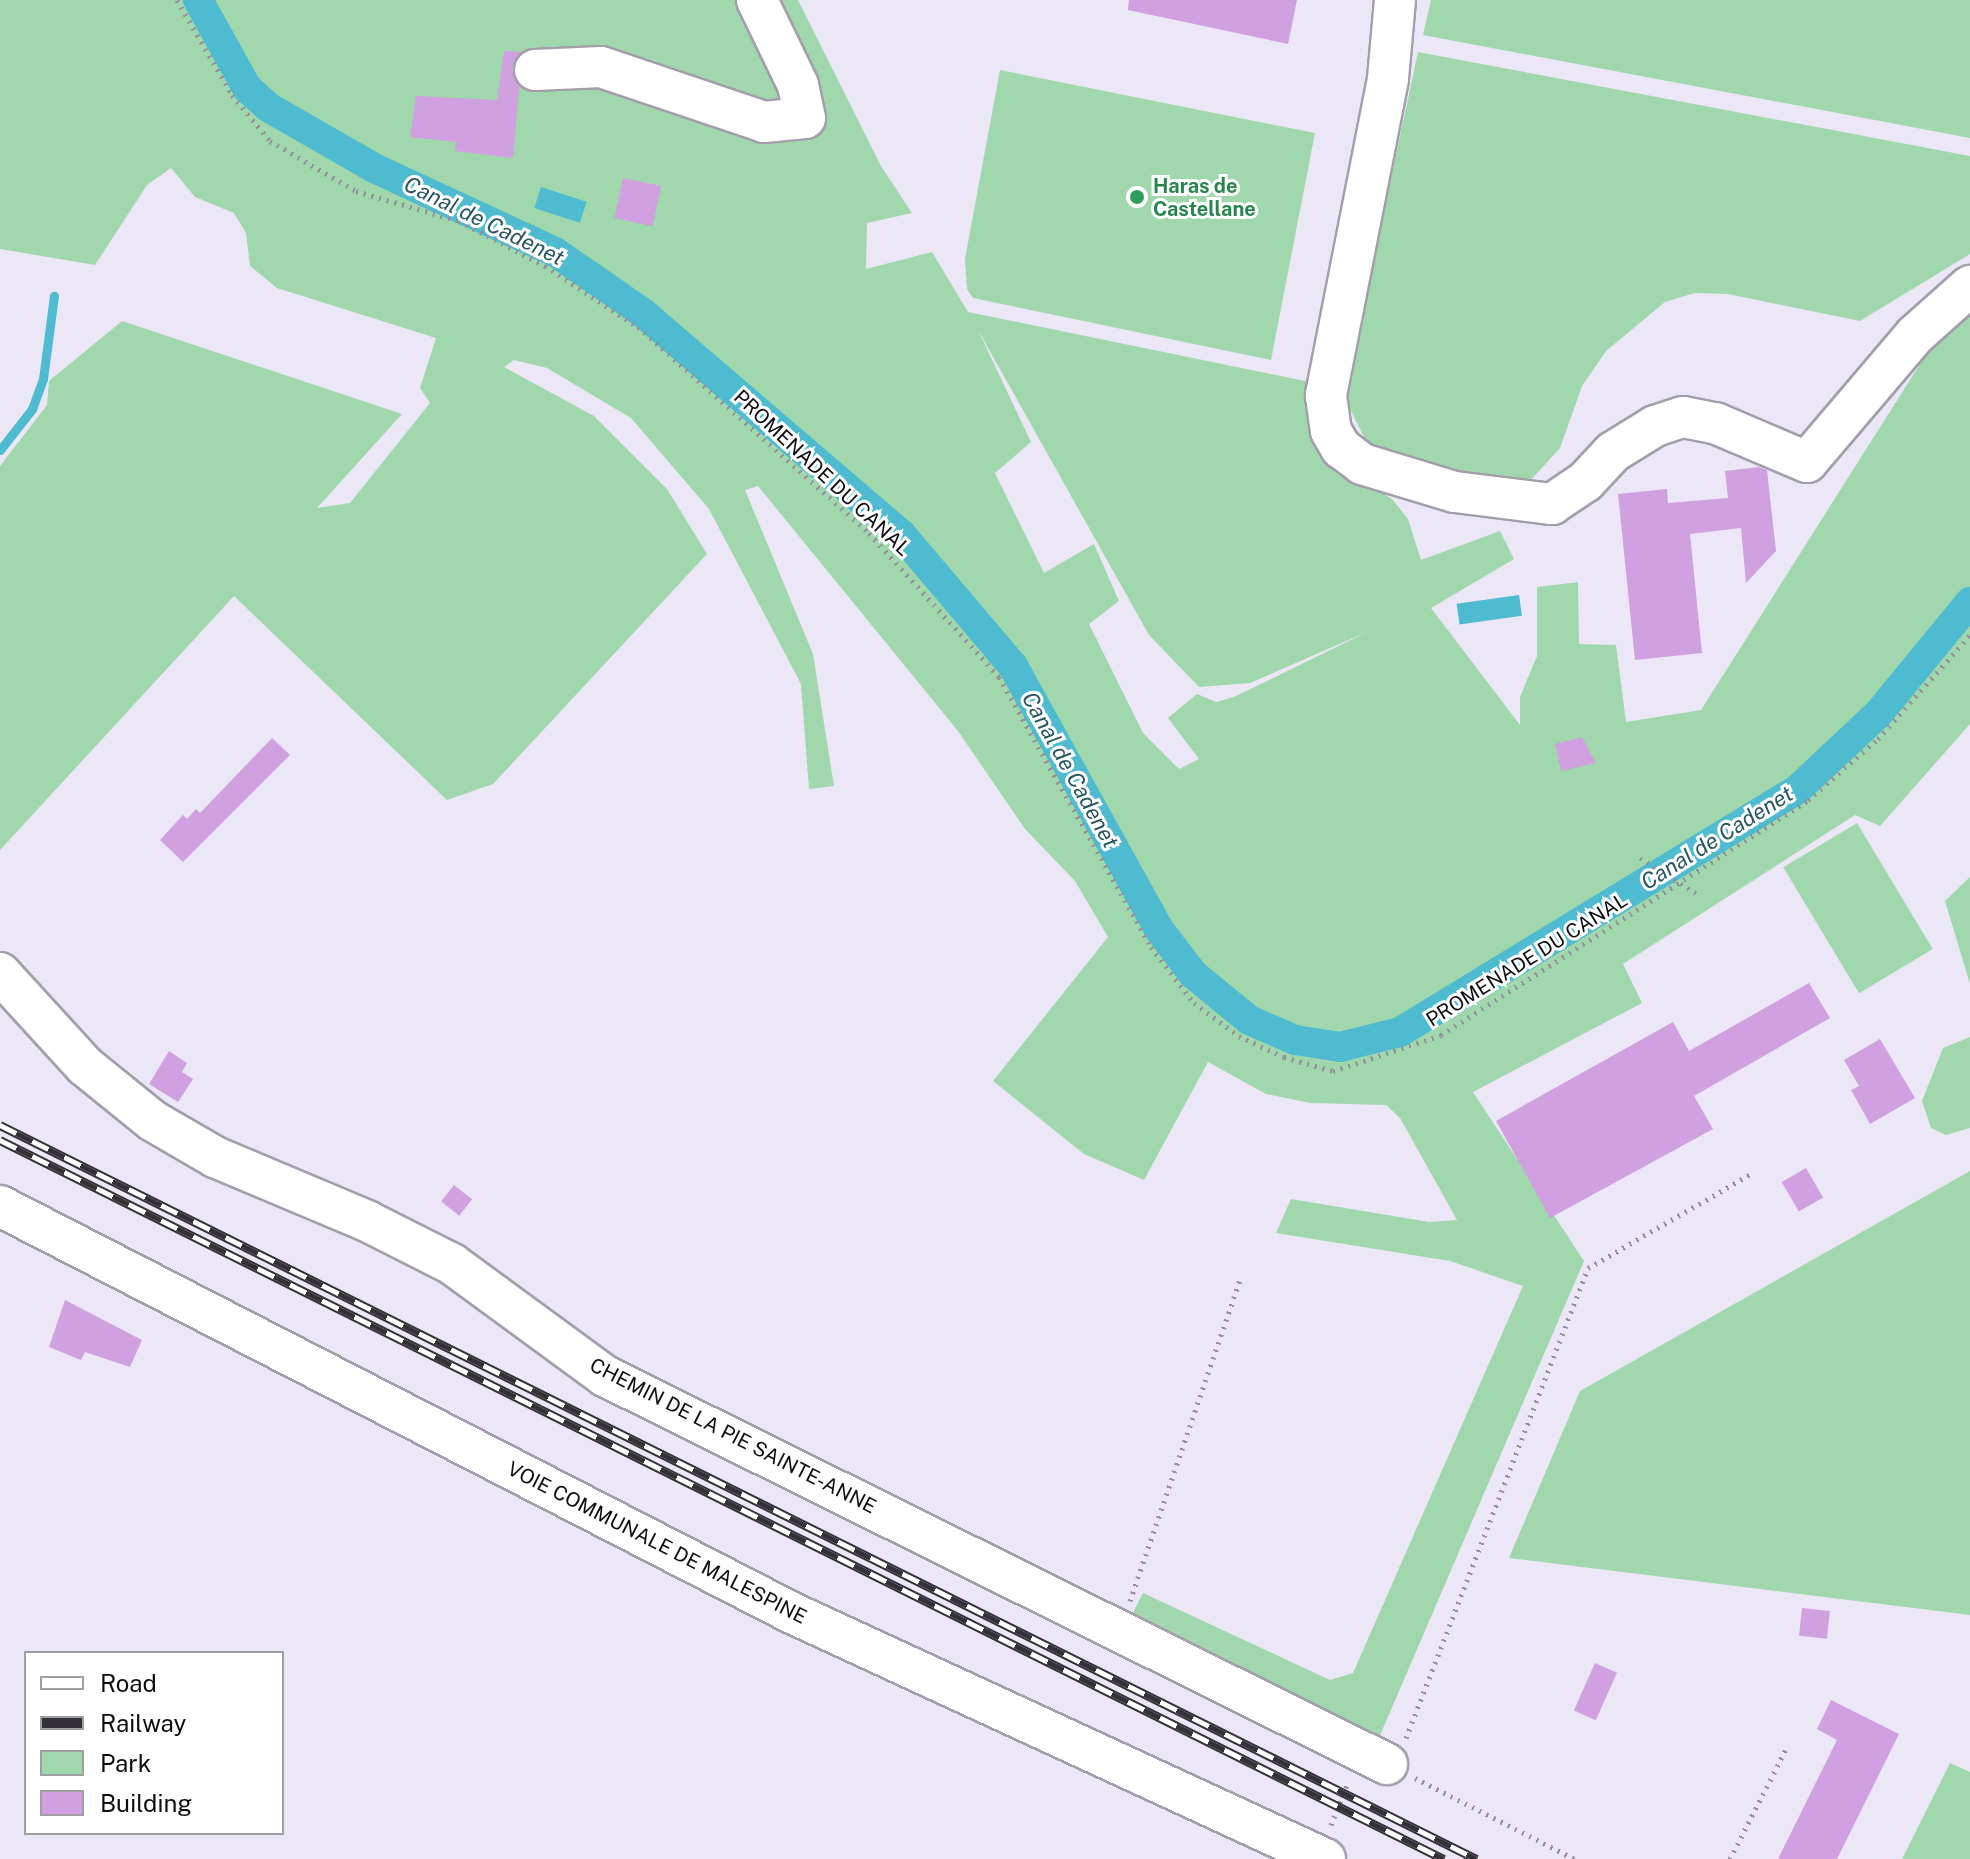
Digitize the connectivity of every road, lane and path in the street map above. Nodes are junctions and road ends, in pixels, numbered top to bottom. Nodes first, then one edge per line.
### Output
1 (177, 0) edge
2 (757, 0) edge
3 (1395, 0) edge
4 (535, 70) dead end
5 (1970, 286) edge
6 (1970, 635) edge
7 (1640, 858) dead end
8 (1679, 883) junction
9 (1696, 893) dead end
10 (0, 973) edge
11 (1751, 1174) dead end
12 (0, 1206) edge
13 (1241, 1277) dead end
14 (1107, 1624) junction
15 (1787, 1747) dead end
16 (1387, 1764) junction
17 (1322, 1858) edge
18 (1575, 1859) edge
19 (1730, 1859) edge

1 - 8 path, PROMENADE DU CANAL
2 - 4 street
3 - 5 street
6 - 8 path, PROMENADE DU CANAL
7 - 8 path, bridge
8 - 9 path, bridge
10 - 14 street, CHEMIN DE LA PIE SAINTE-ANNE
11 - 16 path
12 - 17 street, VOIE COMMUNALE DE MALESPINE
13 - 14 path
14 - 16 street, CHEMIN DE LA PIE SAINTE-ANNE
15 - 19 path
16 - 17 path
16 - 18 path

